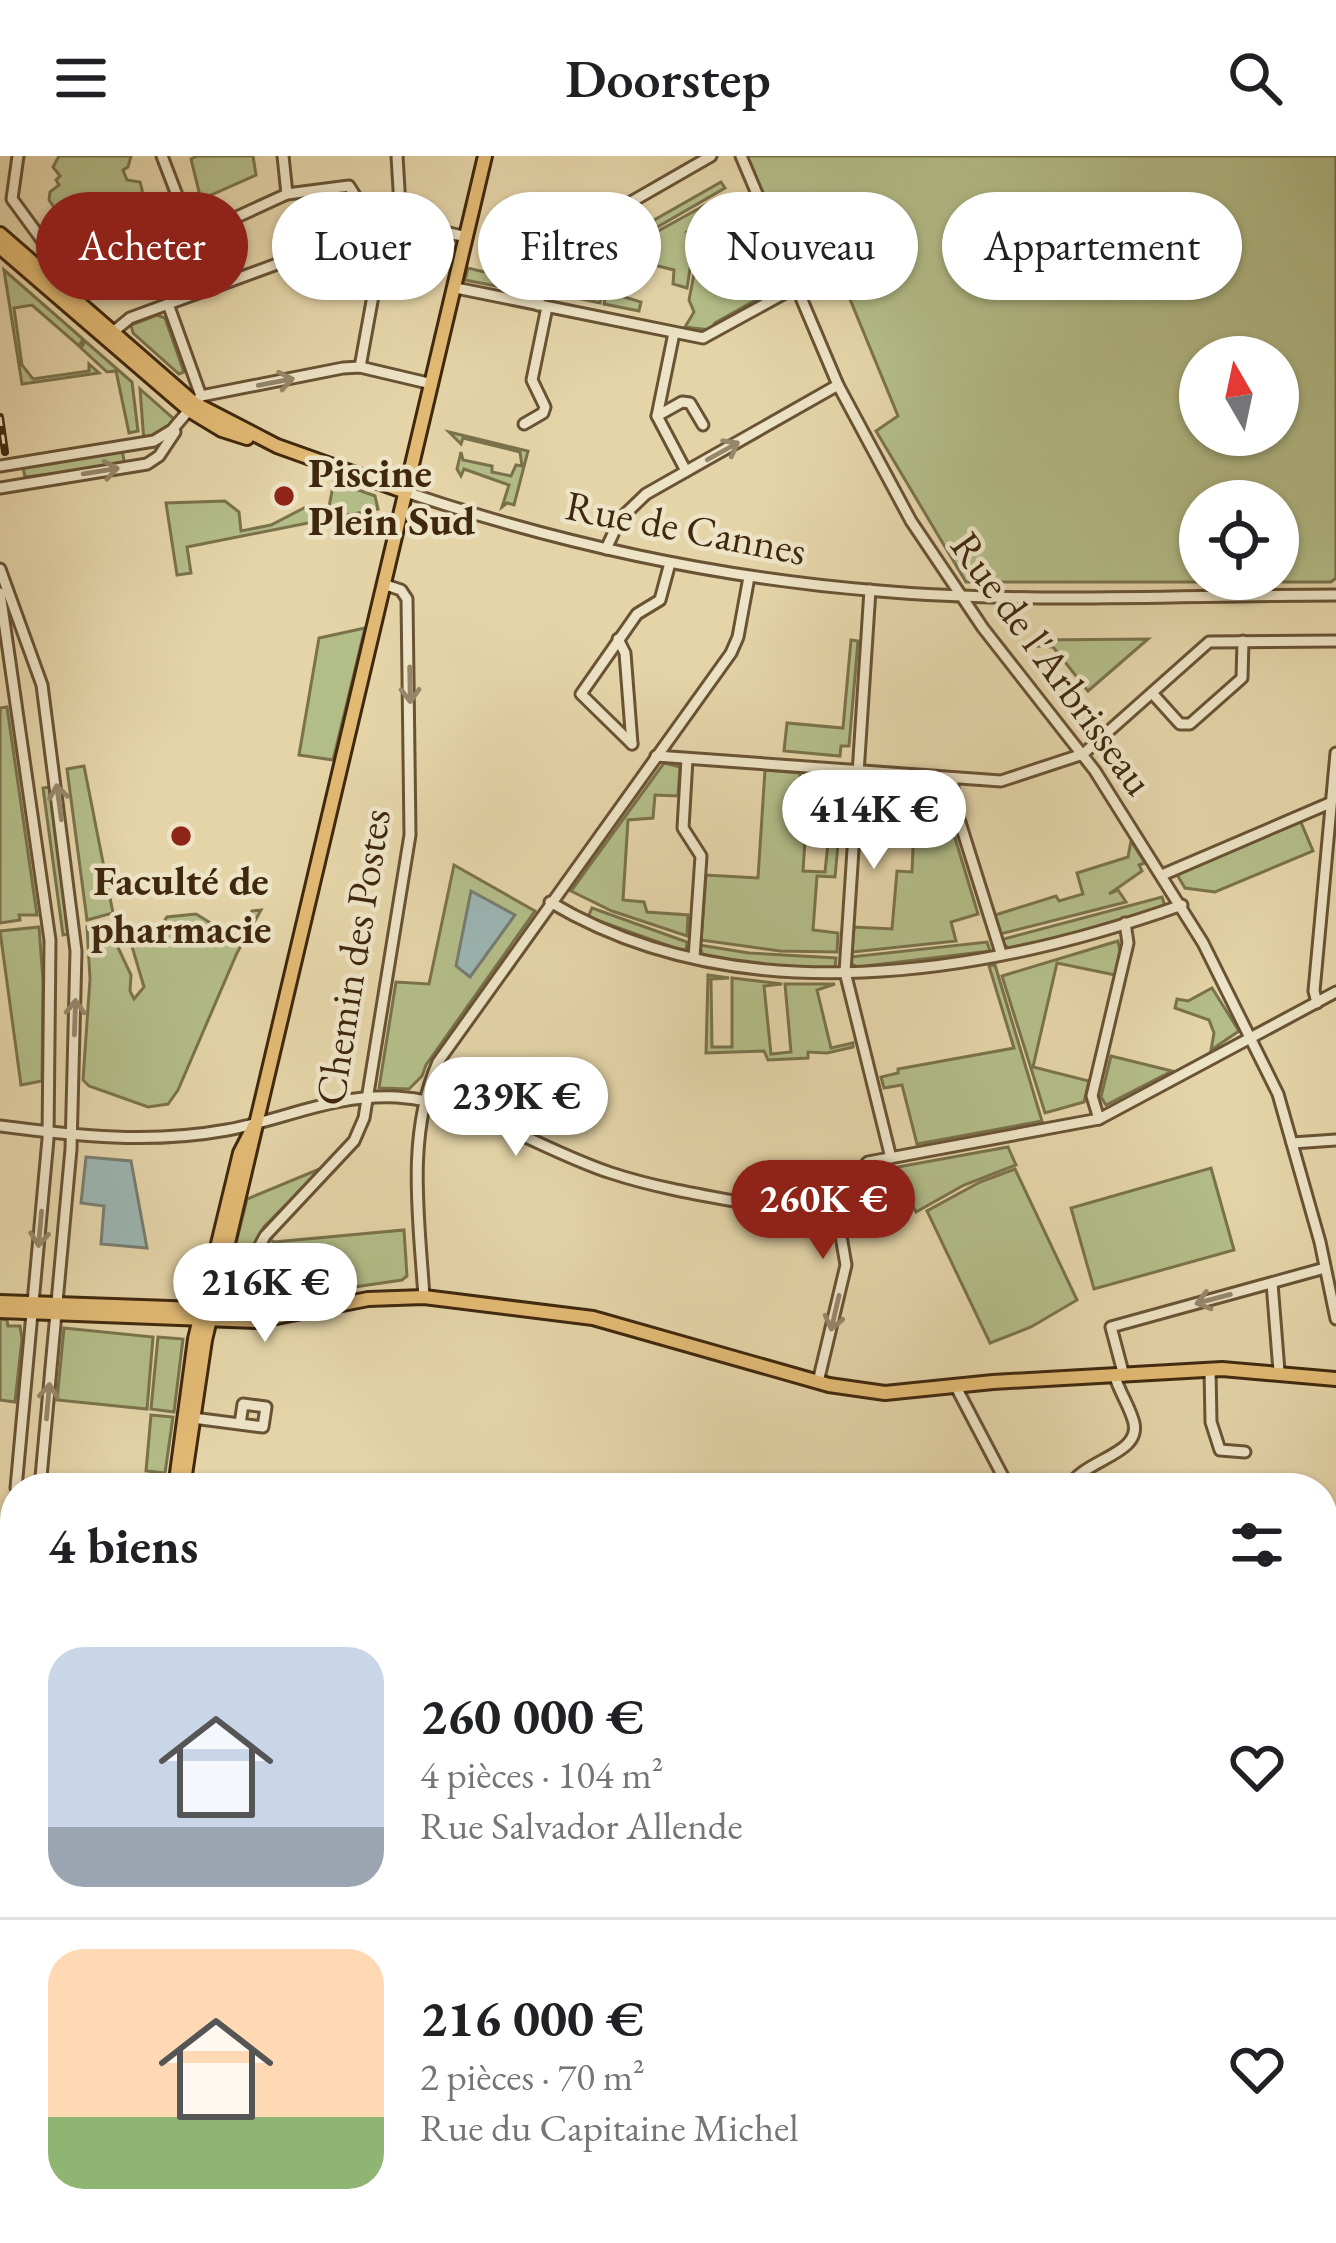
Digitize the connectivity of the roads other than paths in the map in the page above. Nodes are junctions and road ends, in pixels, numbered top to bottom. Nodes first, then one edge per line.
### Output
1 (18, 156) edge
2 (163, 156) edge
3 (283, 156) edge
4 (397, 156) edge
5 (484, 156) edge
6 (711, 156) edge
7 (741, 156) edge
8 (177, 192) edge
9 (287, 192) edge
10 (303, 192) edge
11 (354, 192) edge
12 (399, 192) edge
13 (756, 192) edge
14 (36, 231) edge
15 (0, 234) edge
16 (454, 234) edge
17 (467, 237) junction
18 (0, 247) edge
19 (272, 265) edge
20 (36, 266) edge
21 (456, 288) junction
22 (76, 300) edge
23 (372, 300) edge
24 (773, 300) edge
25 (802, 300) edge
26 (167, 304) junction
27 (543, 306) junction
28 (113, 332) junction
29 (674, 333) junction
30 (360, 367) junction
31 (432, 384) junction
32 (838, 385) junction
33 (191, 408) junction
34 (657, 416) junction
35 (524, 424) dead end
36 (703, 425) dead end
37 (0, 466) edge
38 (686, 472) junction
39 (0, 488) edge
40 (406, 492) junction
41 (606, 550) junction
42 (670, 563) junction
43 (0, 569) edge
44 (749, 577) junction
45 (383, 584) junction
46 (870, 590) junction
47 (0, 593) edge
48 (1336, 595) edge
49 (960, 596) junction
50 (618, 639) junction
51 (1244, 640) junction
52 (1336, 641) edge
53 (45, 654) dead end
54 (32, 656) junction
55 (1152, 693) junction
56 (1336, 753) edge
57 (1083, 754) junction
58 (656, 756) junction
59 (687, 759) junction
60 (54, 765) junction
61 (26, 768) junction
62 (859, 772) junction
63 (953, 778) junction
64 (1330, 802) junction
65 (1162, 874) junction
66 (550, 902) junction
67 (1182, 905) junction
68 (1125, 923) junction
69 (1001, 953) junction
70 (694, 958) junction
71 (845, 972) junction
72 (1336, 992) edge
73 (1316, 1003) junction
74 (1251, 1039) junction
75 (369, 1097) junction
76 (424, 1099) junction
77 (1099, 1119) junction
78 (258, 1120) junction
79 (0, 1126) edge
80 (48, 1132) junction
81 (71, 1135) junction
82 (1336, 1140) edge
83 (1292, 1143) junction
84 (891, 1158) junction
85 (836, 1230) junction
86 (1325, 1268) junction
87 (1272, 1283) junction
88 (424, 1297) junction
89 (0, 1302) edge
90 (32, 1308) junction
91 (57, 1309) junction
92 (0, 1311) edge
93 (210, 1314) junction
94 (1336, 1319) edge
95 (1210, 1370) junction
96 (1279, 1371) junction
97 (1120, 1377) junction
98 (1336, 1379) edge
99 (818, 1382) junction
100 (956, 1387) junction
101 (193, 1418) junction
102 (240, 1424) dead end
103 (1245, 1451) dead end
104 (17, 1473) edge
105 (41, 1473) edge
106 (182, 1473) edge
107 (182, 1473) edge
108 (1001, 1473) edge
109 (1080, 1473) edge

1 - 14 street
2 - 8 street
3 - 9 street
4 - 12 street
5 - 17 main road
6 - 27 street
7 - 13 street, Rue de l'Arbrisseau
10 - 11 street
15 - 20 main road
16 - 17 street
17 - 21 main road
18 - 33 main road
19 - 26 street
21 - 27 street
21 - 31 main road
22 - 28 main road
23 - 30 street
24 - 29 street
25 - 32 street, Rue de l'Arbrisseau
26 - 28 street
26 - 33 street
27 - 29 street
27 - 35 street
28 - 33 main road
29 - 34 street
30 - 31 street
33 -> 30 street
31 - 40 main road
38 -> 32 street
32 - 49 street, Rue de l'Arbrisseau
33 - 37 street
39 -> 33 street
33 - 40 main road
34 - 36 street
34 - 38 street
38 - 41 street
40 - 41 street, Rue de Cannes
40 - 45 main road
41 - 42 street, Rue de Cannes
42 - 44 street, Rue de Cannes
42 - 50 street
43 - 54 street
44 - 46 street, Rue de Cannes
44 - 58 street
45 -> 75 street, Chemin des Postes
45 - 78 main road
46 - 49 street, Rue de Cannes
46 - 62 street
47 - 61 street
48 - 49 street, Rue de Cannes
49 - 57 street, Rue de l'Arbrisseau
50 - 50 street
51 - 52 street
51 - 55 street
51 - 55 street
53 - 54 street
54 - 60 street
55 - 57 street
56 - 64 street
57 - 63 street
57 - 65 street, Rue de l'Arbrisseau
58 - 59 street
58 - 66 street
59 - 62 street
59 - 70 street
60 - 61 street
81 -> 60 street
61 - 80 street
62 - 63 street
62 - 71 street
63 - 69 street
64 - 65 street
64 - 73 street
65 - 67 street, Rue de l'Arbrisseau
66 - 70 street
66 - 76 street
67 - 68 street
67 - 74 street, Rue de l'Arbrisseau
68 - 69 street
68 - 77 street
69 - 71 street
70 - 71 street
71 - 84 street
72 - 73 street
73 - 74 street
74 - 77 street
74 - 83 street, Rue de l'Arbrisseau
75 - 76 street
75 - 78 street
75 - 93 street, Chemin des Postes
76 - 85 street
76 - 88 street
77 - 84 street
78 - 81 street
78 - 93 main road
79 - 80 street
80 - 81 street
80 -> 90 street
81 - 91 street
82 - 83 street
83 - 86 street, Rue de l'Arbrisseau
84 - 85 street
85 -> 99 street
86 - 87 street
86 - 94 street, Rue de l'Arbrisseau
87 - 96 street
87 -> 97 street
88 - 93 main road
88 - 99 main road
89 - 90 main road
90 - 91 main road
90 - 92 main road
90 - 104 street
91 - 93 main road
105 -> 91 street
93 - 101 main road
93 - 106 main road
95 - 96 main road
95 - 97 main road
95 - 103 street
96 - 98 main road
97 - 100 main road
97 - 109 street
99 - 100 main road
100 - 108 street
101 - 102 street
101 - 107 main road

